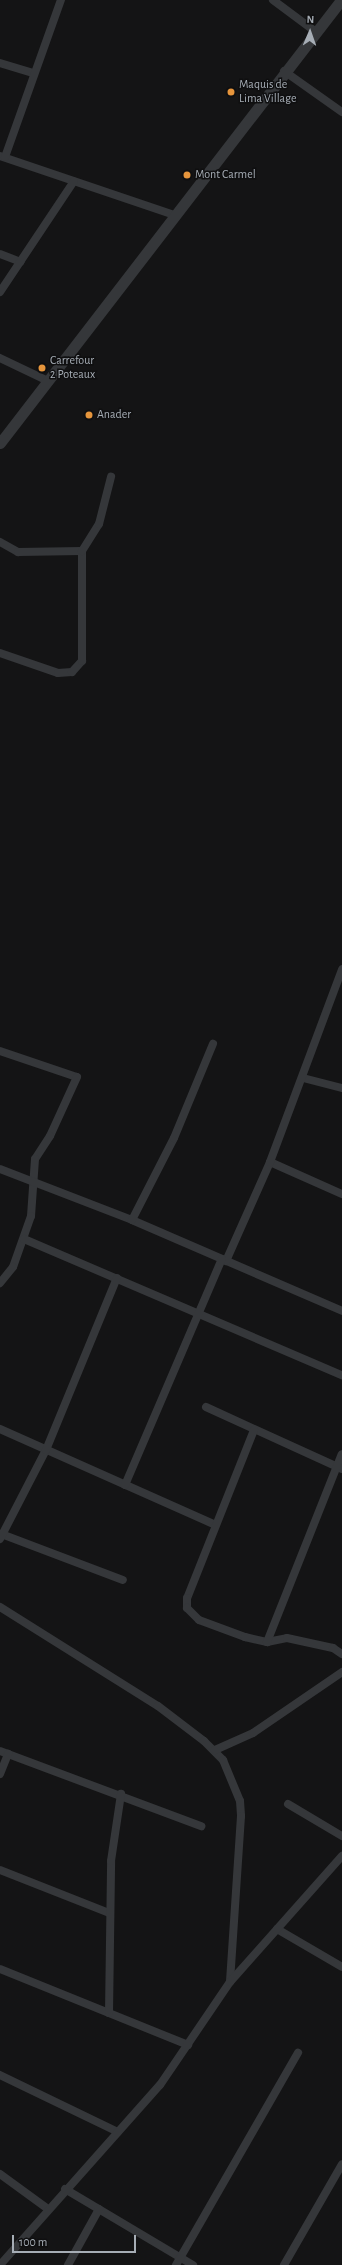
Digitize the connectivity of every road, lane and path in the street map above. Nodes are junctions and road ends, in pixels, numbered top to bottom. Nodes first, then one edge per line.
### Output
1 (61, 0) edge
2 (273, 0) edge
3 (341, 0) edge
4 (316, 32) junction
5 (0, 63) edge
6 (284, 71) junction
7 (33, 73) junction
8 (342, 112) edge
9 (2, 156) edge
10 (74, 181) junction
11 (174, 215) junction
12 (0, 254) edge
13 (21, 262) junction
14 (0, 292) edge
15 (0, 358) edge
16 (48, 381) junction
17 (0, 443) edge
18 (111, 477) dead end
19 (0, 542) edge
20 (82, 551) junction
21 (0, 653) edge
22 (342, 969) edge
23 (213, 1044) dead end
24 (0, 1051) edge
25 (303, 1078) junction
26 (342, 1088) edge
27 (270, 1162) junction
28 (0, 1169) edge
29 (34, 1181) junction
30 (342, 1194) edge
31 (132, 1220) junction
32 (24, 1239) junction
33 (224, 1260) junction
34 (117, 1278) junction
35 (0, 1283) edge
36 (342, 1311) edge
37 (199, 1312) junction
38 (342, 1375) edge
39 (206, 1407) dead end
40 (0, 1429) edge
41 (254, 1430) junction
42 (46, 1450) junction
43 (342, 1454) edge
44 (339, 1468) edge
45 (125, 1485) junction
46 (216, 1525) junction
47 (2, 1537) edge
48 (123, 1580) dead end
49 (0, 1607) edge
50 (268, 1642) junction
51 (342, 1654) edge
52 (342, 1672) edge
53 (215, 1750) junction
54 (4, 1752) edge
55 (0, 1774) edge
56 (121, 1794) junction
57 (288, 1804) dead end
58 (200, 1826) dead end
59 (342, 1836) edge
60 (342, 1856) edge
61 (0, 1870) edge
62 (109, 1914) junction
63 (277, 1929) junction
64 (342, 1968) edge
65 (0, 1969) edge
66 (230, 1982) junction
67 (109, 2012) junction
68 (188, 2045) junction
69 (298, 2053) dead end
70 (0, 2075) edge
71 (118, 2132) junction
72 (342, 2164) edge
73 (0, 2174) edge
74 (65, 2189) junction
75 (48, 2209) junction
76 (99, 2209) junction
77 (180, 2257) junction
78 (0, 2265) edge
79 (68, 2265) edge
80 (176, 2265) edge
81 (193, 2265) edge
82 (284, 2265) edge

1 - 7 street
2 - 4 street
3 - 4 street
4 - 6 street
5 - 7 street
6 - 8 street
6 - 11 street
7 - 9 street
9 - 10 street
10 - 11 street
10 - 13 street
11 - 16 street
12 - 13 street
13 - 14 street
15 - 16 street
16 - 17 street
18 - 20 street
19 - 20 street
20 - 21 street
22 - 25 street
23 - 31 street
24 - 29 street
25 - 26 street
25 - 27 street
27 - 30 street
27 - 33 street
28 - 29 street
29 - 31 street
29 - 32 street
31 - 33 street
32 - 34 street
32 - 35 street
33 - 36 street
33 - 37 street
34 - 37 street
34 - 42 street
37 - 38 street
37 - 45 street
39 - 41 street
40 - 42 street
41 - 44 street
41 - 46 street
42 - 45 street
42 - 47 street
43 - 44 street
44 - 50 street
45 - 46 street
46 - 50 street
47 - 48 street
49 - 53 street
50 - 51 street
52 - 53 street
53 - 66 street
54 - 55 street
54 - 56 street
56 - 58 street
56 - 62 street
57 - 59 street
60 - 63 street
61 - 62 street
62 - 67 street
63 - 64 street
63 - 66 street
65 - 67 street
66 - 68 street
67 - 68 street
68 - 71 street
69 - 77 street
70 - 71 street
71 - 74 street
72 - 82 street
73 - 75 street
74 - 75 street
74 - 76 street
75 - 78 street
76 - 77 street
76 - 79 street
77 - 80 street
77 - 81 street

